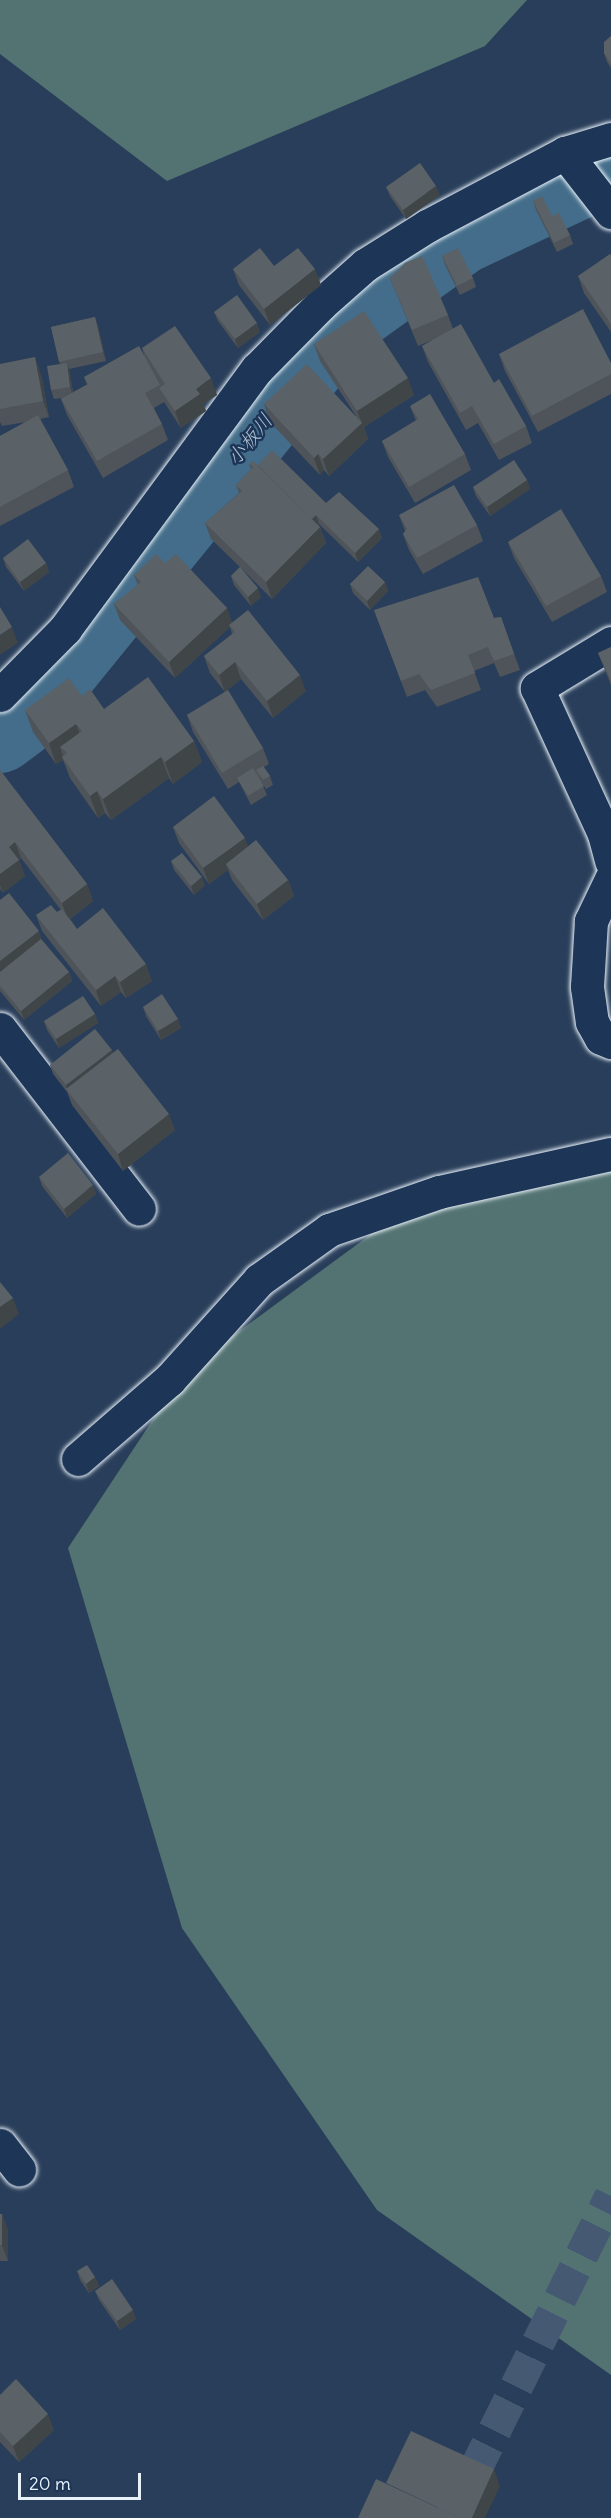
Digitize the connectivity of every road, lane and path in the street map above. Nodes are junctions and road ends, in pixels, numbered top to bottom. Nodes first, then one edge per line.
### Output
1 (611, 139) edge
2 (565, 153) junction
3 (611, 212) edge
4 (611, 643) edge
5 (0, 695) edge
6 (611, 861) edge
7 (611, 879) edge
8 (0, 1029) edge
9 (611, 1042) edge
10 (611, 1154) edge
11 (139, 1209) dead end
12 (78, 1459) dead end

1 - 2 street
2 - 3 street
2 - 5 street
4 - 6 street
7 - 9 street
8 - 11 street
10 - 12 street

